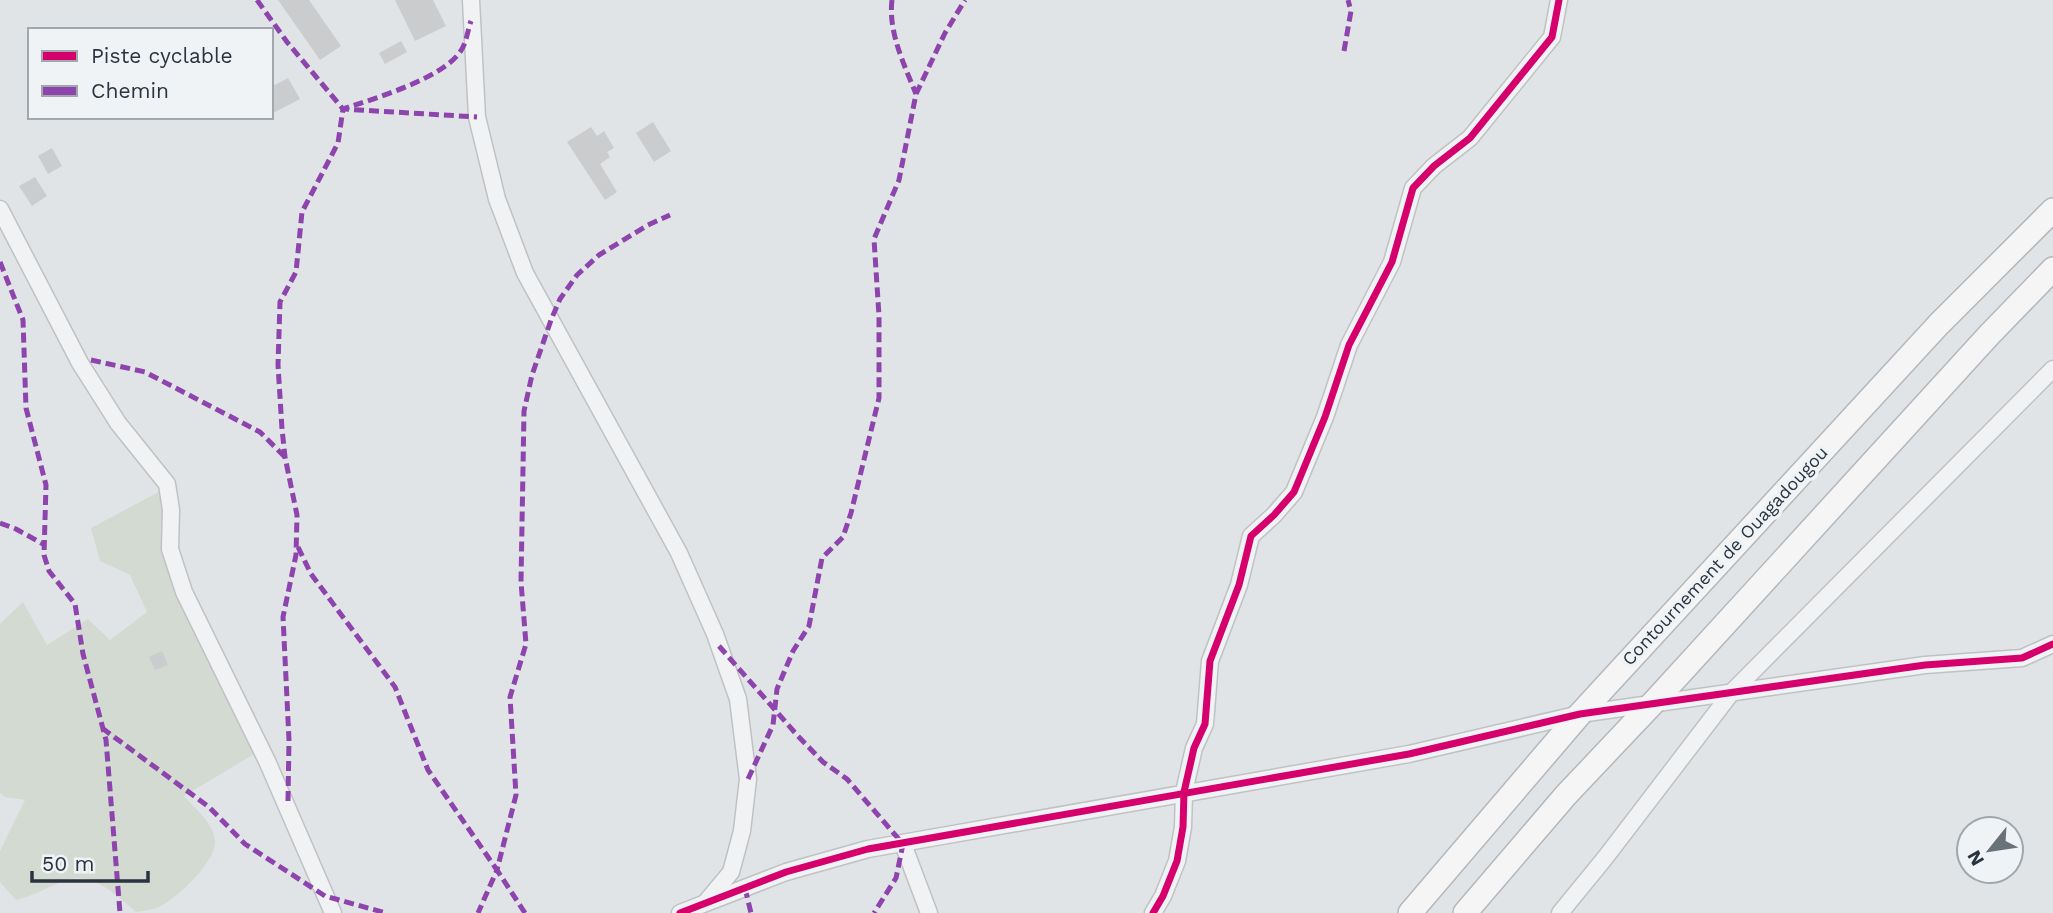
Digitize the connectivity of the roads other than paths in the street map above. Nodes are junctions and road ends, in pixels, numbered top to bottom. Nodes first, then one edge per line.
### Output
1 (471, 0) edge
2 (1559, 0) edge
3 (0, 209) edge
4 (2053, 210) edge
5 (2053, 269) edge
6 (2053, 369) edge
7 (2053, 644) edge
8 (1732, 692) junction
9 (1653, 703) junction
10 (1580, 714) junction
11 (1184, 792) junction
12 (903, 844) junction
13 (705, 904) junction
14 (333, 913) edge
15 (680, 913) edge
16 (929, 913) edge
17 (1153, 913) edge
18 (1410, 913) edge
19 (1465, 913) edge
20 (1560, 913) edge

1 - 13 street
2 - 11 street
3 - 14 street
4 - 10 highway, Contournement de Ouagadougou
5 - 9 highway
6 - 8 street
7 - 8 street
8 - 9 street
8 - 20 street
9 - 10 street
9 - 19 highway
10 - 11 street
10 - 18 highway, Contournement de Ouagadougou
11 - 12 street
11 - 17 street
12 - 13 street
12 - 16 street
13 - 15 street

